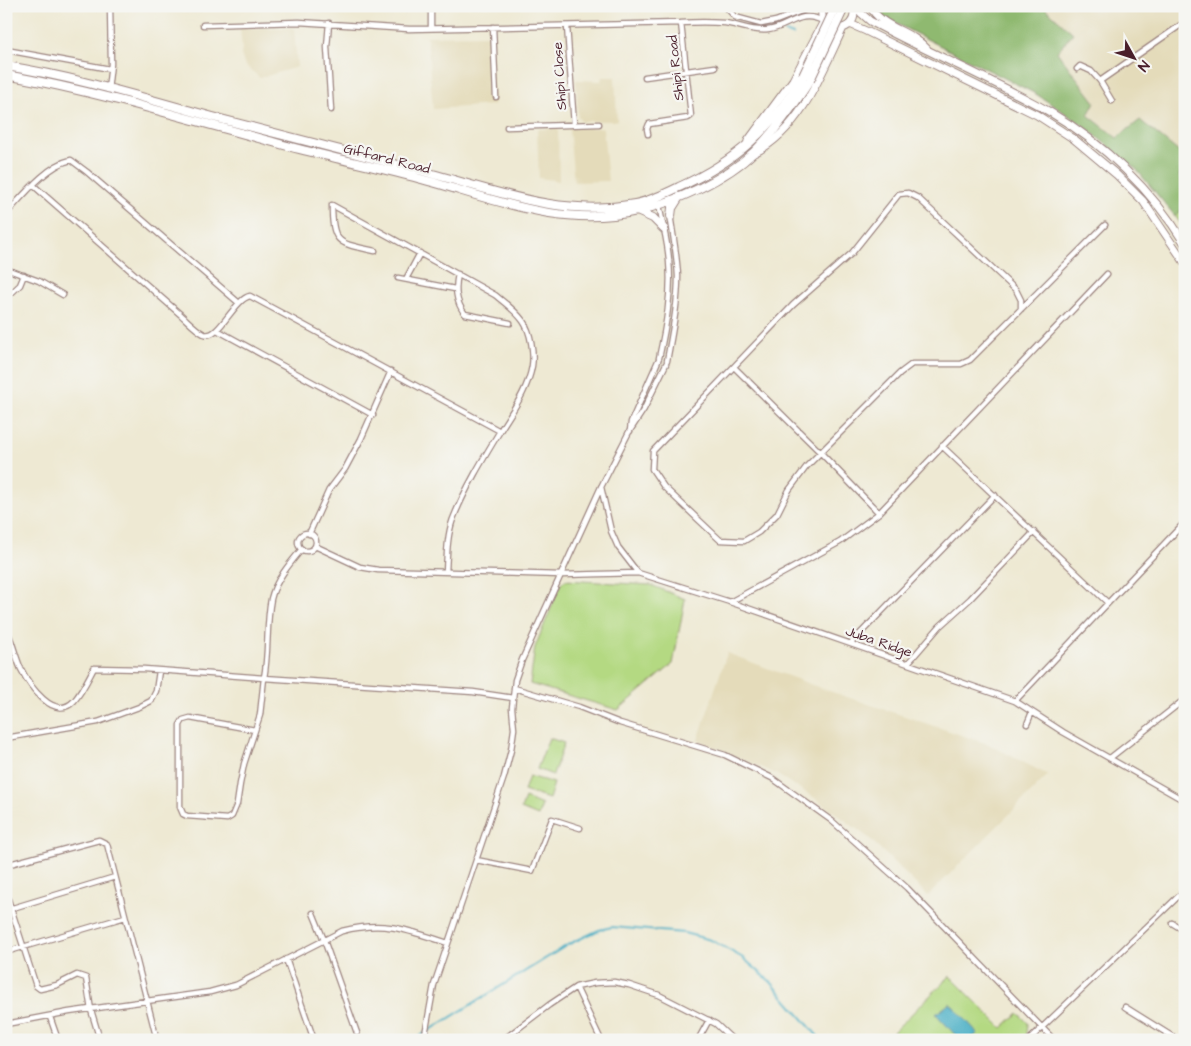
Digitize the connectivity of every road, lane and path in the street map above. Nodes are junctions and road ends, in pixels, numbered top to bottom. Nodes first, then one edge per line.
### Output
1 (110, 6) edge
2 (431, 6) edge
3 (725, 6) edge
4 (814, 6) edge
5 (823, 6) edge
6 (836, 6) edge
7 (845, 6) edge
8 (853, 6) edge
9 (870, 6) edge
10 (824, 21) junction
11 (1185, 22) edge
12 (329, 23) junction
13 (681, 23) junction
14 (203, 25) dead end
15 (566, 26) junction
16 (846, 26) junction
17 (493, 27) junction
18 (432, 28) junction
19 (6, 50) edge
20 (931, 53) junction
21 (6, 66) edge
22 (715, 67) dead end
23 (1076, 68) dead end
24 (110, 69) junction
25 (686, 71) junction
26 (6, 75) edge
27 (645, 78) dead end
28 (806, 78) junction
29 (1100, 81) junction
30 (108, 88) junction
31 (106, 97) junction
32 (496, 97) dead end
33 (1112, 101) dead end
34 (331, 110) dead end
35 (599, 124) dead end
36 (574, 125) junction
37 (507, 127) dead end
38 (648, 134) dead end
39 (744, 149) junction
40 (753, 153) junction
41 (33, 185) junction
42 (667, 197) junction
43 (679, 197) junction
44 (659, 200) junction
45 (637, 211) junction
46 (6, 214) edge
47 (671, 216) junction
48 (1105, 225) dead end
49 (664, 229) junction
50 (1185, 244) edge
51 (375, 251) dead end
52 (420, 253) junction
53 (1185, 263) edge
54 (6, 269) edge
55 (458, 274) junction
56 (1107, 274) dead end
57 (24, 276) junction
58 (398, 278) dead end
59 (406, 279) junction
60 (455, 289) junction
61 (63, 295) dead end
62 (6, 298) edge
63 (239, 303) junction
64 (1022, 309) junction
65 (510, 323) dead end
66 (217, 330) junction
67 (734, 367) junction
68 (391, 371) junction
69 (373, 415) junction
70 (500, 430) junction
71 (630, 432) junction
72 (942, 446) junction
73 (820, 452) junction
74 (601, 488) junction
75 (994, 496) junction
76 (879, 513) junction
77 (1185, 522) edge
78 (1034, 532) junction
79 (308, 534) junction
80 (315, 546) junction
81 (302, 549) junction
82 (446, 572) junction
83 (638, 573) junction
84 (562, 575) junction
85 (730, 602) junction
86 (1108, 603) junction
87 (6, 629) edge
88 (851, 643) junction
89 (12, 644) junction
90 (6, 648) edge
91 (908, 663) junction
92 (158, 670) junction
93 (264, 678) junction
94 (514, 688) junction
95 (513, 698) junction
96 (1185, 700) edge
97 (1015, 701) junction
98 (1032, 712) junction
99 (1028, 724) dead end
100 (255, 730) junction
101 (6, 738) edge
102 (1110, 758) junction
103 (1185, 802) edge
104 (580, 828) dead end
105 (476, 860) junction
106 (6, 865) edge
107 (115, 877) junction
108 (1185, 890) edge
109 (6, 892) edge
110 (9, 909) edge
111 (313, 913) dead end
112 (125, 917) junction
113 (1172, 923) dead end
114 (1185, 931) edge
115 (324, 940) junction
116 (448, 943) junction
117 (22, 948) junction
118 (6, 952) edge
119 (286, 959) junction
120 (576, 988) junction
121 (148, 1001) junction
122 (1125, 1007) dead end
123 (91, 1010) junction
124 (50, 1017) junction
125 (709, 1020) junction
126 (6, 1024) edge
127 (1042, 1028) junction
128 (357, 1033) dead end
129 (425, 1037) edge
130 (58, 1040) edge
131 (100, 1040) edge
132 (157, 1040) edge
133 (314, 1040) edge
134 (503, 1040) edge
135 (601, 1040) edge
136 (698, 1040) edge
137 (733, 1040) edge
138 (1029, 1040) edge
139 (1054, 1040) edge
140 (1178, 1040) edge

1 - 24 street
2 - 18 street
3 - 4 street
5 - 10 main road
6 - 28 main road, Giffard Road, bridge
7 - 28 main road, Giffard Road, bridge
8 - 16 main road, Giffard Road
8 - 20 main road
9 - 20 main road
10 - 13 street, Shipi Road
10 - 16 main road
10 - 39 main road, Giffard Road
11 - 29 street
12 - 14 street, Shipi Road
12 - 18 street, Shipi Road
12 - 34 street
13 - 15 street, Shipi Road
13 - 25 street, Shipi Road
15 - 17 street, Shipi Road
15 - 36 street, Shipi Close
16 - 40 main road, Giffard Road
16 - 53 main road
17 - 18 street, Shipi Road
17 - 32 street
19 - 24 street
20 - 50 main road
21 - 30 main road, Giffard Road
22 - 25 street
23 - 29 street
24 - 30 street
25 - 27 street
25 - 38 street, Shipi Road
26 - 31 main road, Giffard Road
28 - 39 main road, Giffard Road
28 - 40 main road, Giffard Road
29 - 33 street
30 - 31 street
30 - 44 main road, Giffard Road
31 - 45 main road, Giffard Road
35 - 36 street, Shipi Close
36 - 37 street, Shipi Close
39 - 42 main road, Giffard Road
40 - 43 main road, Giffard Road
41 - 46 street
41 - 63 street
41 - 66 street
42 - 43 main road, Giffard Road
42 - 44 main road, Giffard Road
42 - 47 street
43 - 47 main road
44 - 45 main road, Giffard Road
44 - 49 street
45 - 49 main road
47 - 71 street
48 - 64 street
49 - 71 street
51 - 52 street
52 - 55 street
52 - 59 street
54 - 57 street
55 - 60 street
55 - 70 street
56 - 72 street
57 - 61 street
57 - 62 street
58 - 59 street
59 - 60 street
60 - 65 street
63 - 66 street
63 - 68 street
64 - 67 street
64 - 73 street
66 - 69 street
67 - 73 street
67 - 73 street
68 - 69 street
68 - 70 street
69 - 79 street
70 - 82 street
71 - 74 street
72 - 75 street
72 - 76 street
73 - 76 street
74 - 83 street
74 - 84 street
75 - 78 street
75 - 88 street
76 - 85 street
77 - 86 street
78 - 86 street
78 - 91 street
79 - 80 street
79 - 81 street
80 - 81 street
80 - 82 street, Juba Ridge
81 - 93 street
82 - 84 street, Juba Ridge
83 - 84 street, Juba Ridge
83 - 85 street, Juba Ridge
84 - 94 street
85 - 88 street, Juba Ridge
86 - 97 street
87 - 89 street
88 - 91 street, Juba Ridge
89 - 90 street
89 - 92 street
91 - 97 street, Juba Ridge
92 - 93 street
92 - 101 street
93 - 95 street
93 - 100 street
94 - 95 street
94 - 127 street
95 - 105 street
96 - 102 street
97 - 98 street, Juba Ridge
98 - 99 street
98 - 102 street, Juba Ridge
100 - 100 street
102 - 103 street, Juba Ridge
104 - 105 street
105 - 116 street
106 - 107 street
107 - 110 street
107 - 112 street
108 - 127 street
109 - 110 street
110 - 117 street
111 - 115 street
112 - 117 street
112 - 121 street
113 - 114 street
115 - 116 street
115 - 119 street
115 - 128 street
116 - 129 street
117 - 118 street
117 - 123 street
119 - 121 street
119 - 133 street
120 - 125 street
120 - 134 street
120 - 135 street
121 - 123 street
121 - 132 street
122 - 140 street
123 - 124 street
123 - 131 street
124 - 126 street
124 - 130 street
125 - 136 street
125 - 137 street
127 - 138 street
127 - 139 street

